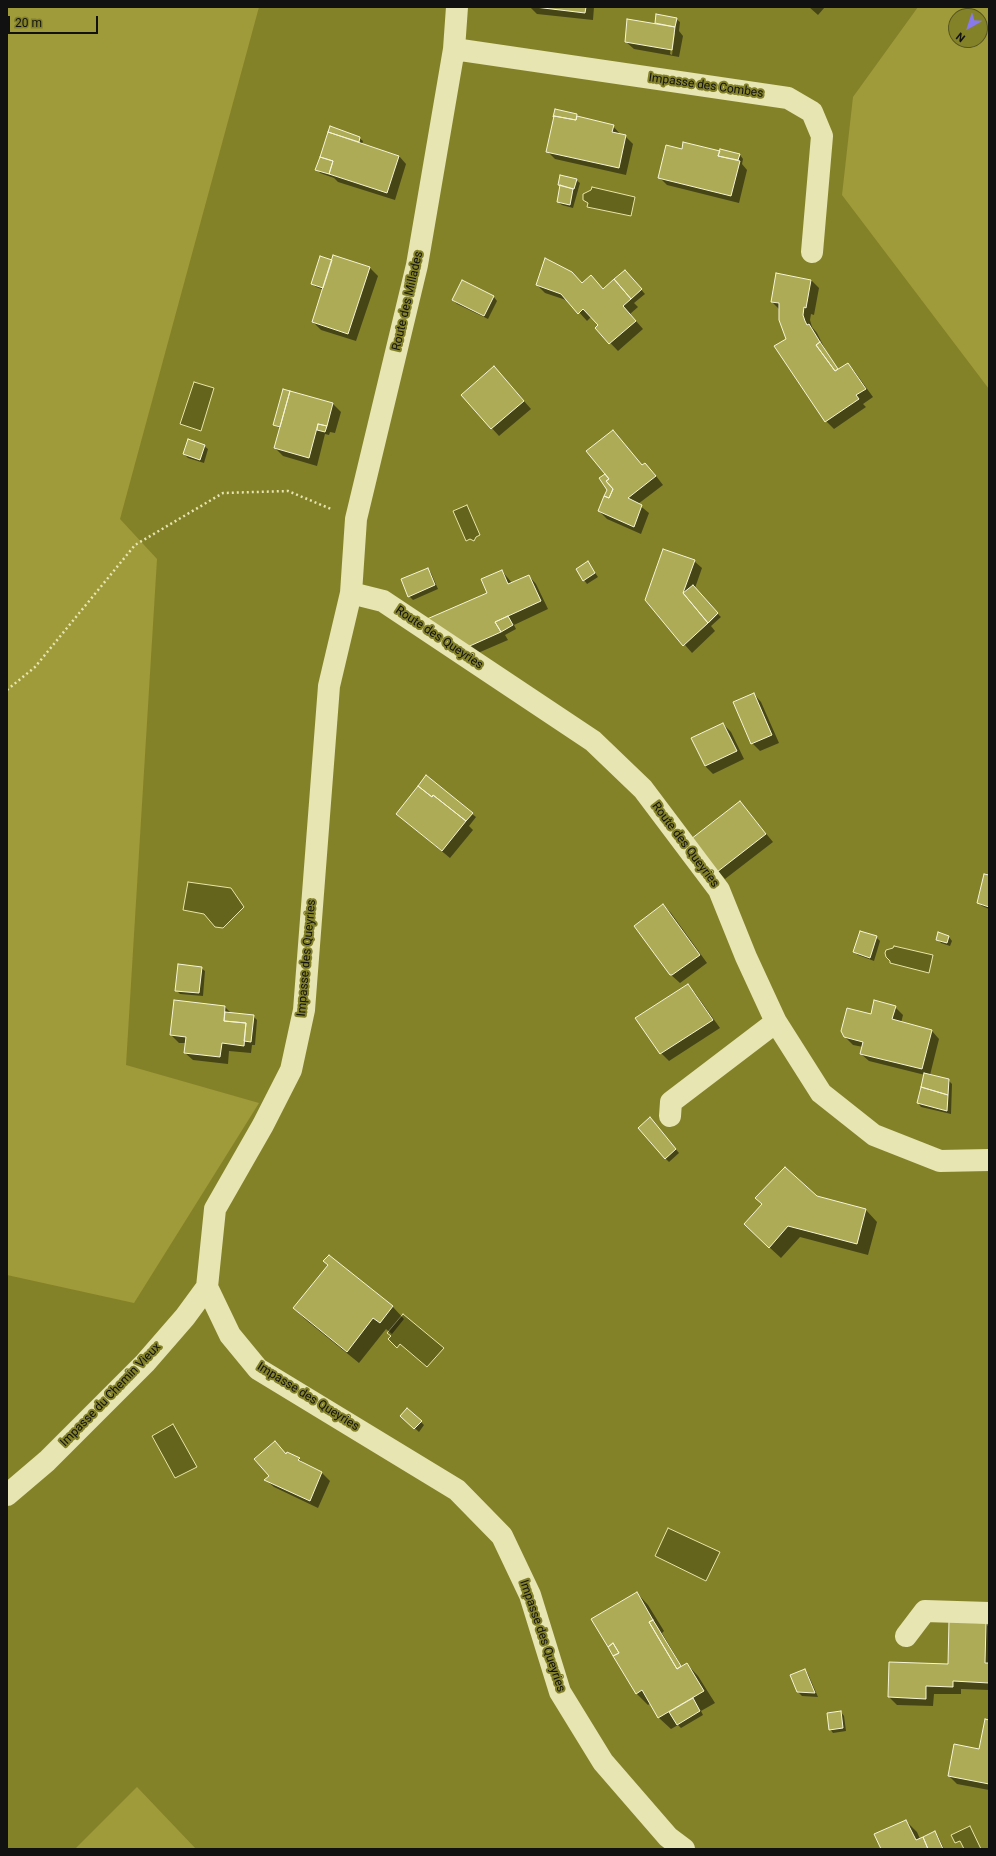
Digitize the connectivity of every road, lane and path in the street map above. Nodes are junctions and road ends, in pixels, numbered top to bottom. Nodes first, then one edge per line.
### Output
1 (458, 7) edge
2 (454, 49) junction
3 (812, 252) dead end
4 (356, 519) junction
5 (351, 593) junction
6 (7, 690) edge
7 (776, 1022) junction
8 (670, 1116) dead end
9 (989, 1160) edge
10 (206, 1287) junction
11 (7, 1495) edge
12 (989, 1613) edge
13 (906, 1636) dead end
14 (684, 1849) edge

1 - 2 street, Route des Millades
2 - 3 street, Impasse des Combes
2 - 4 street, Route des Millades
4 - 5 street, Route des Millades
4 - 6 path
5 - 7 street, Route des Queyries
5 - 10 street, Impasse des Queyries
7 - 8 street
7 - 9 street, Route des Queyries
10 - 11 street, Impasse du Chemin Vieux
10 - 14 street, Impasse des Queyries
12 - 13 street

